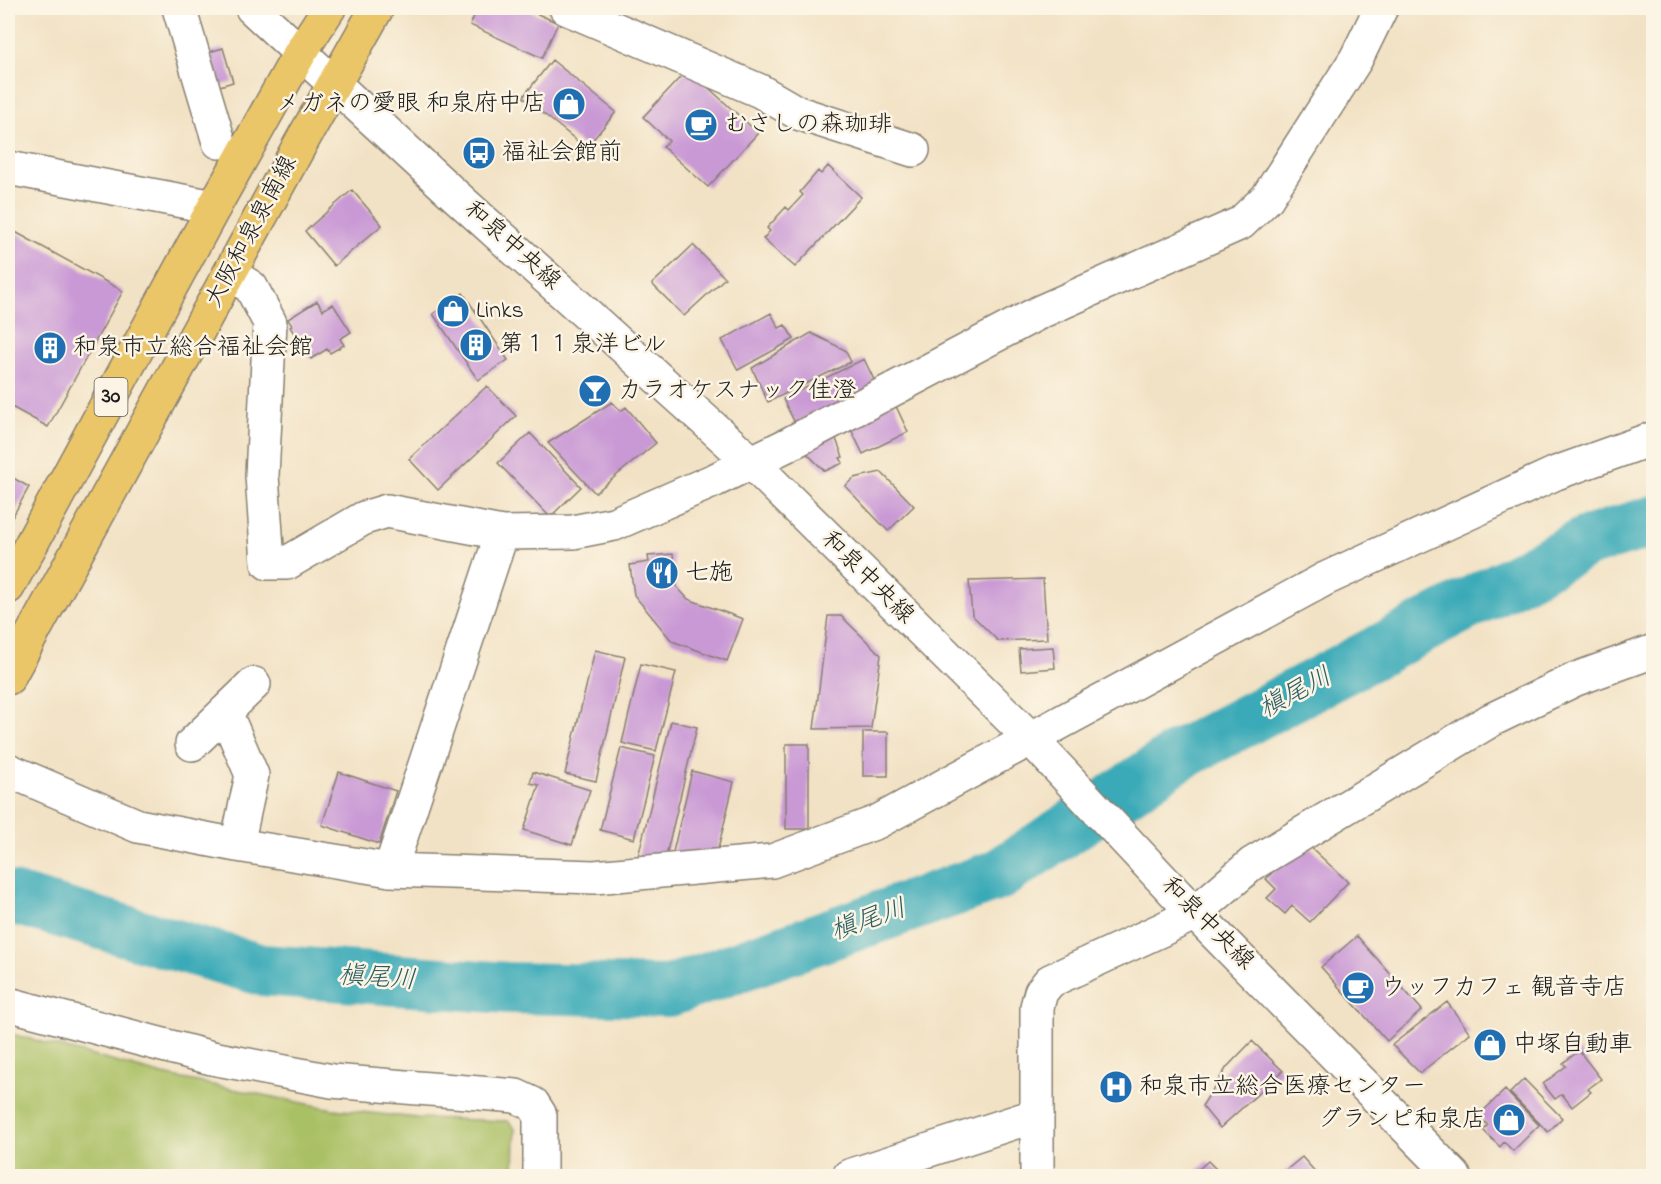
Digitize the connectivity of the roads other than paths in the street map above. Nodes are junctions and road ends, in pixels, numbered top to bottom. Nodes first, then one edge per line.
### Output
1 (178, 8) edge
2 (252, 8) edge
3 (329, 8) edge
4 (378, 8) edge
5 (566, 8) edge
6 (1381, 8) edge
7 (300, 53) junction
8 (334, 84) junction
9 (219, 142) dead end
10 (913, 150) dead end
11 (8, 168) edge
12 (214, 207) junction
13 (230, 274) junction
14 (1653, 438) edge
15 (751, 462) junction
16 (502, 533) junction
17 (8, 587) edge
18 (1653, 651) edge
19 (8, 678) edge
20 (254, 684) dead end
21 (225, 712) junction
22 (1033, 741) junction
23 (192, 744) dead end
24 (8, 770) edge
25 (237, 845) junction
26 (390, 870) junction
27 (1186, 904) junction
28 (8, 1004) edge
29 (1037, 1115) junction
30 (540, 1176) edge
31 (849, 1176) edge
32 (1037, 1176) edge
33 (1454, 1176) edge

1 - 9 street
2 - 7 street, 和泉中央線
3 - 7 main road, 大阪和泉泉南線 / 30
4 - 8 main road, 大阪和泉泉南線 / 30
5 - 10 street
6 - 15 street
7 - 8 street, 和泉中央線
7 - 12 main road, 大阪和泉泉南線 / 30
8 - 13 main road, 大阪和泉泉南線 / 30
8 - 15 street, 和泉中央線
11 - 12 street
12 - 17 main road, 大阪和泉泉南線 / 30
13 - 16 street
13 - 19 main road, 大阪和泉泉南線 / 30
14 - 22 street
15 - 16 street
15 - 22 street, 和泉中央線
16 - 26 street
18 - 27 street
20 - 21 street
21 - 23 street
21 - 25 street
22 - 26 street
22 - 27 street, 和泉中央線
24 - 25 street
25 - 26 street
27 - 29 street
27 - 33 street, 和泉中央線
28 - 30 street
29 - 31 street
29 - 32 street

